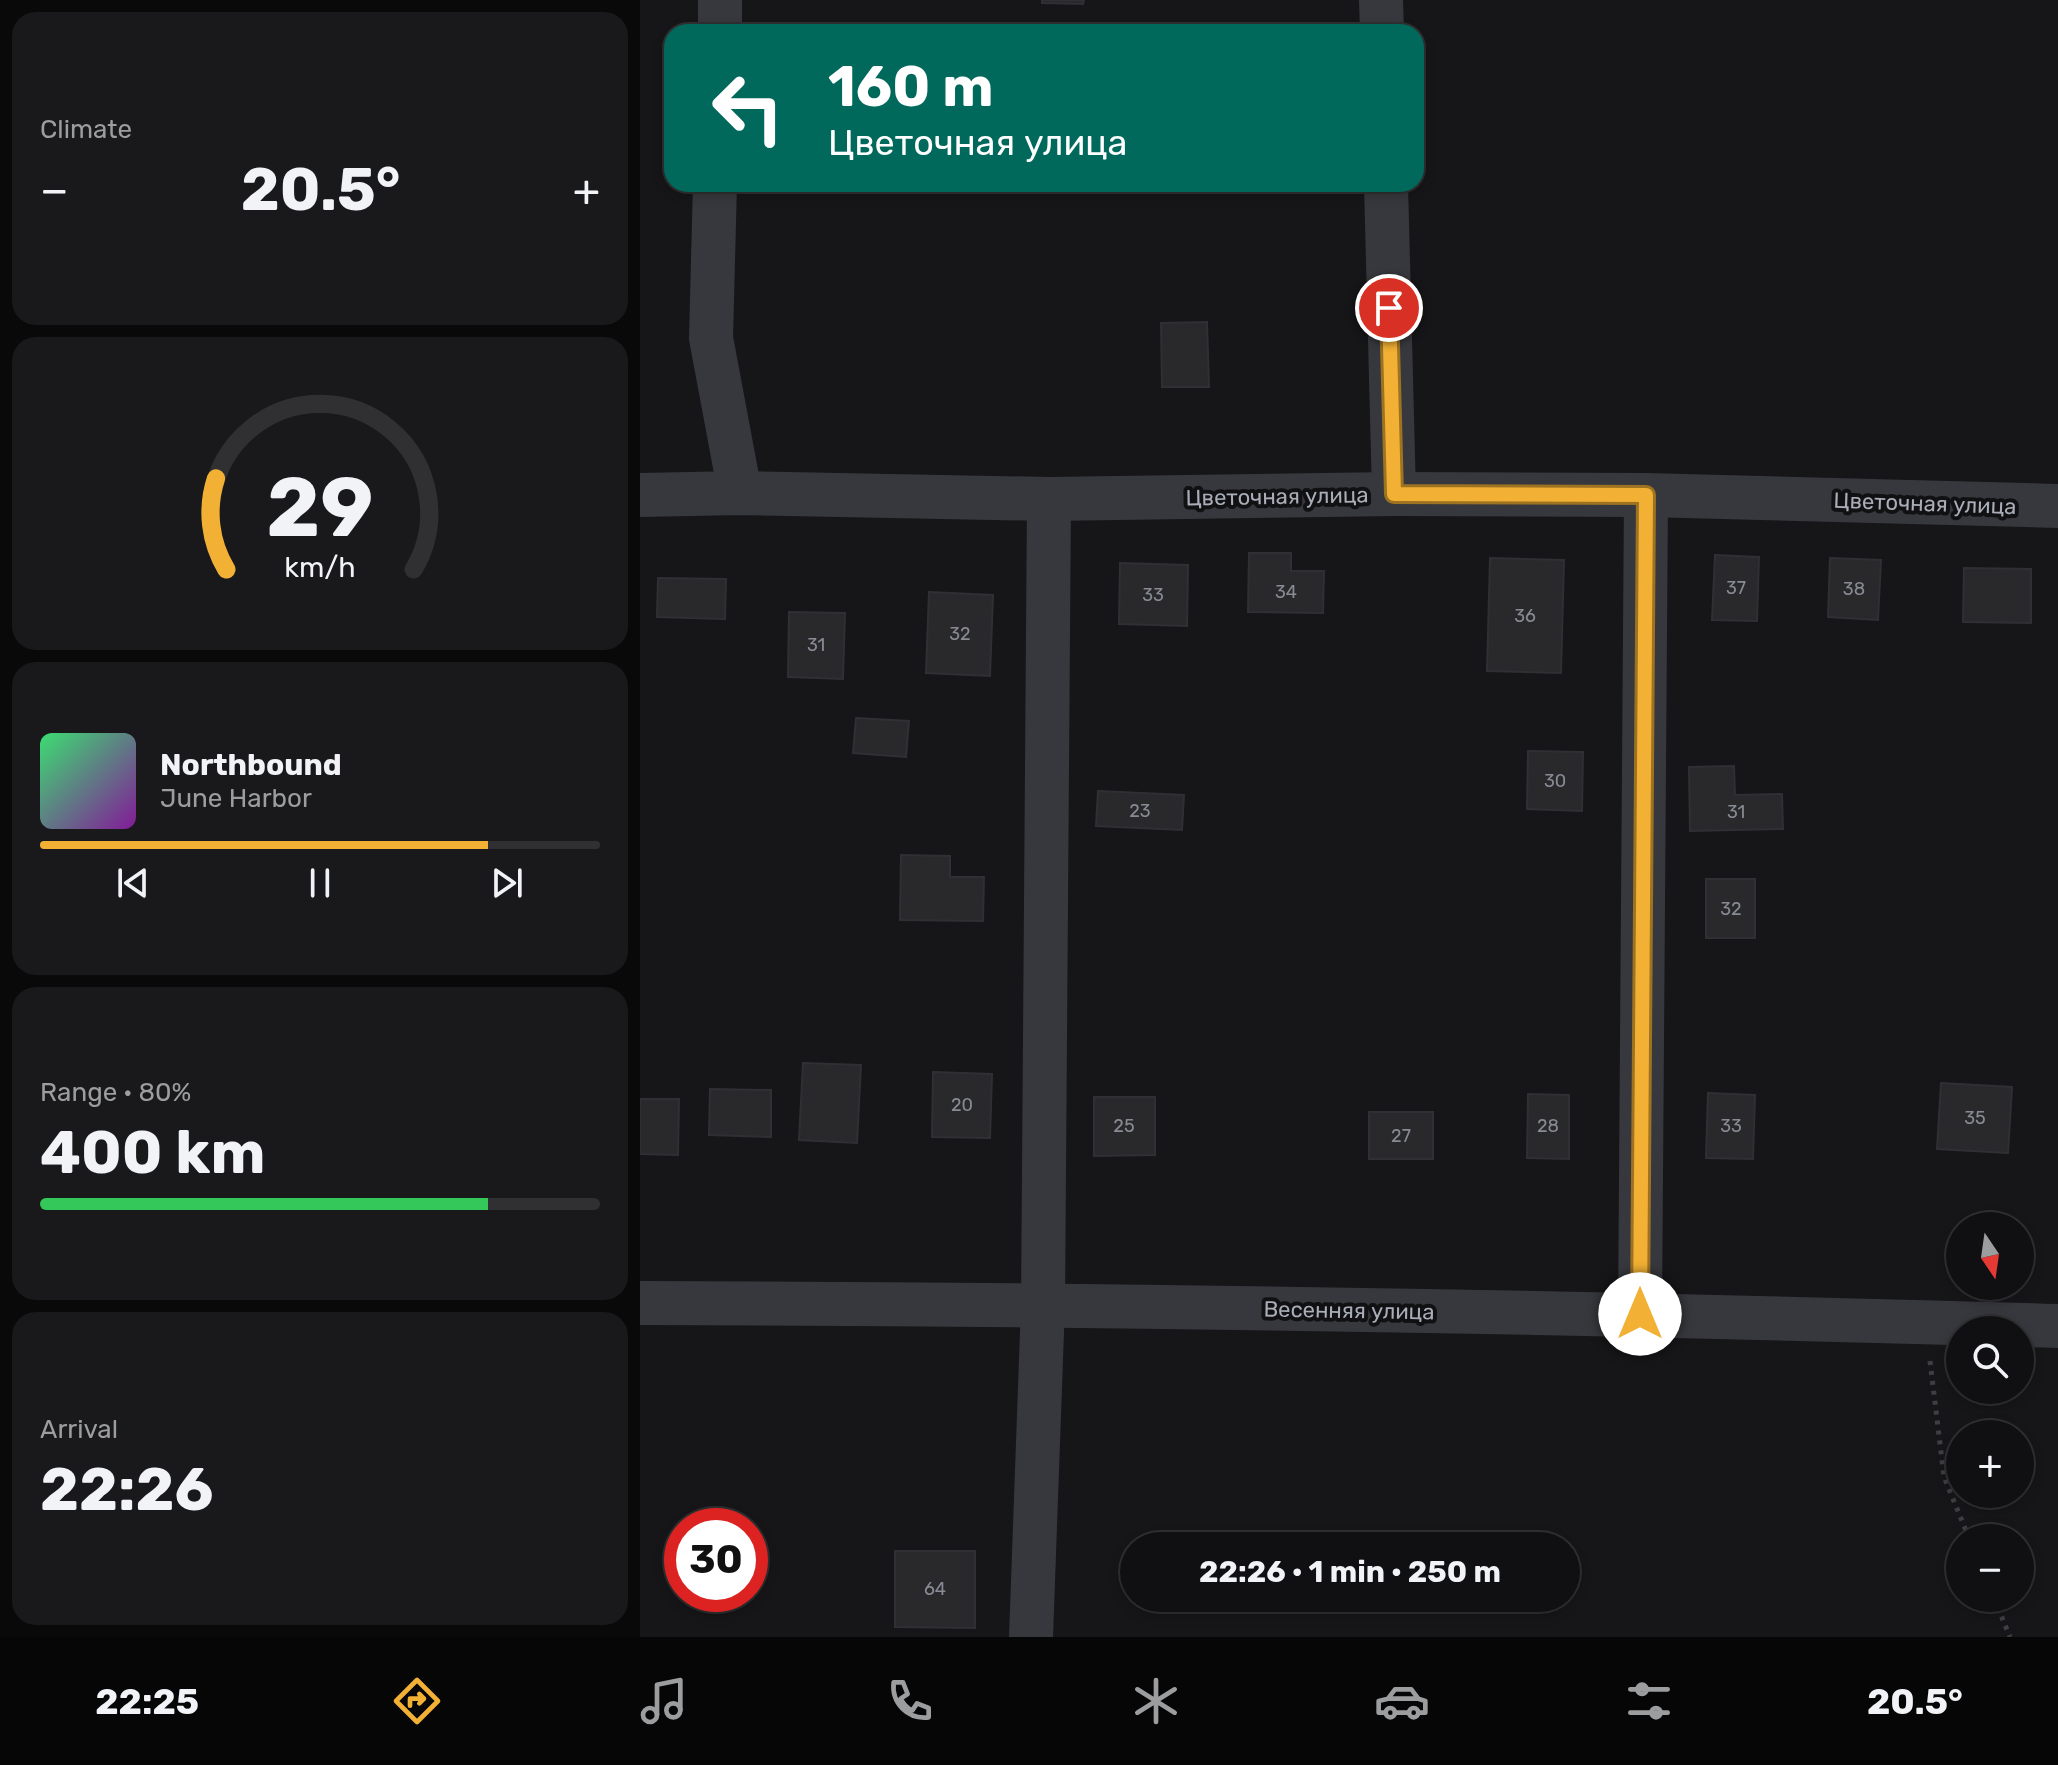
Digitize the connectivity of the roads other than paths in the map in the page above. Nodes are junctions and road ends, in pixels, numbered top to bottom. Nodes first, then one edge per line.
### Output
1 (720, 0) edge
2 (1381, 0) edge
3 (720, 24) edge
4 (1382, 24) edge
5 (715, 192) edge
6 (1386, 192) edge
7 (740, 493) junction
8 (1394, 494) junction
9 (640, 495) edge
10 (1646, 495) junction
11 (1049, 499) junction
12 (2058, 506) edge
13 (640, 1303) edge
14 (1043, 1304) junction
15 (1640, 1314) junction
16 (2058, 1326) edge
17 (1031, 1637) edge

1 - 3 street
2 - 4 street
5 - 7 street
6 - 8 street
7 - 9 street, Цветочная улица
7 - 11 street, Цветочная улица
8 - 10 street, Цветочная улица
8 - 11 street, Цветочная улица
10 - 12 street, Цветочная улица
10 - 15 street
11 - 14 street
13 - 14 street, Весенняя улица
14 - 15 street, Весенняя улица
14 - 17 street
15 - 16 street, Весенняя улица

